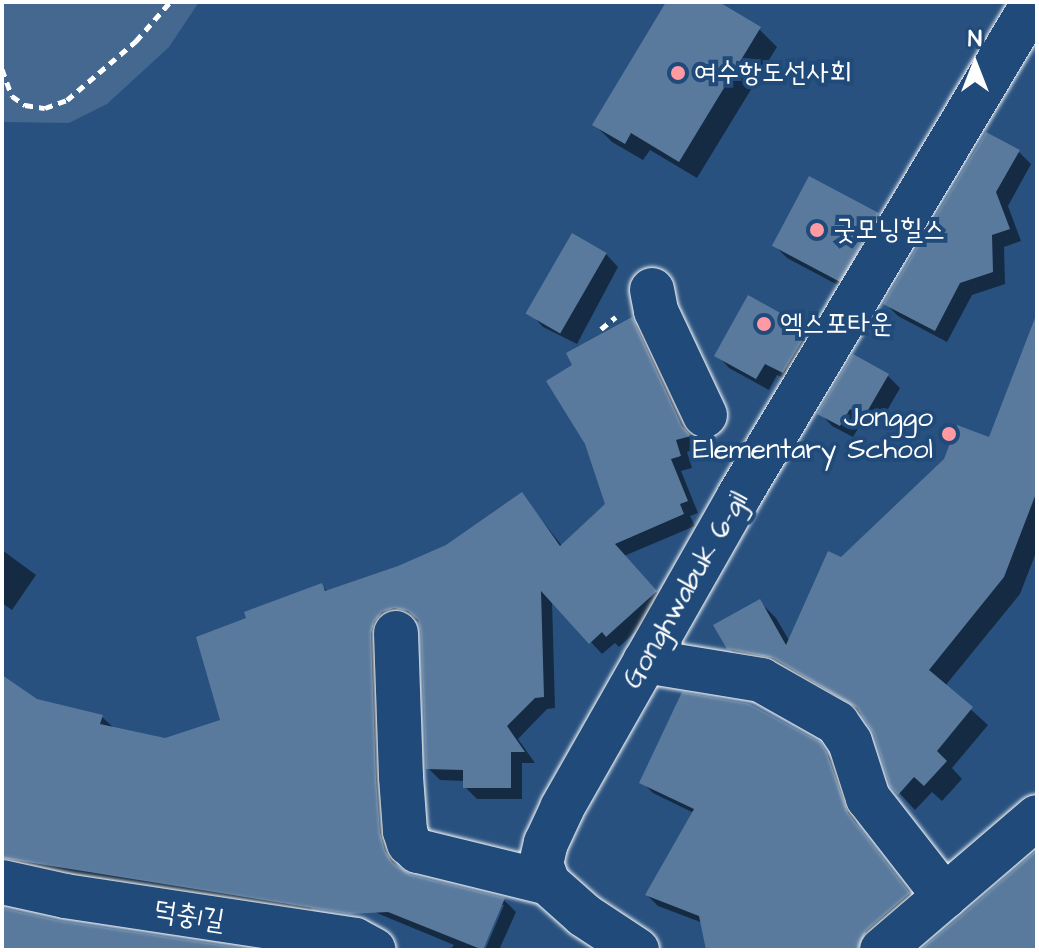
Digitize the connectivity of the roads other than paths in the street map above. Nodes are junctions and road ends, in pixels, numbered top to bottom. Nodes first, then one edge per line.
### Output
1 (1034, 2) edge
2 (652, 290) dead end
3 (705, 415) dead end
4 (396, 633) dead end
5 (645, 661) junction
6 (1037, 817) edge
7 (2, 882) edge
8 (548, 883) junction
9 (945, 897) junction
10 (255, 938) edge
11 (374, 950) edge
12 (637, 950) edge
13 (882, 950) edge

1 - 5 street, Gonghwabuk 6-gil
2 - 3 street
4 - 8 street
5 - 8 street, Gonghwabuk 6-gil
5 - 9 street
6 - 9 street
7 - 10 street, 덕충1길
8 - 12 street
9 - 13 street
10 - 11 street, 덕충1길

